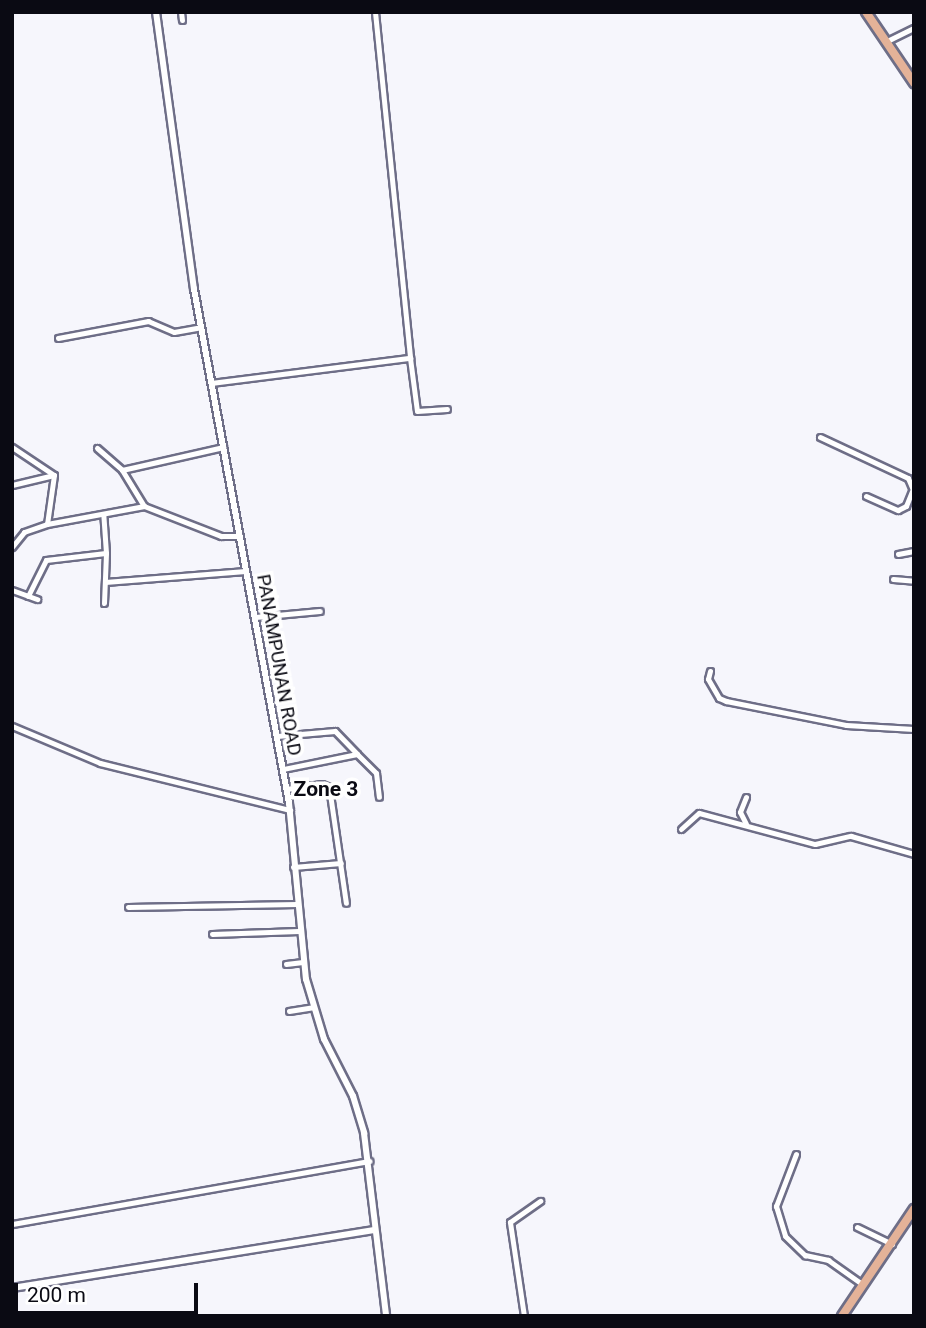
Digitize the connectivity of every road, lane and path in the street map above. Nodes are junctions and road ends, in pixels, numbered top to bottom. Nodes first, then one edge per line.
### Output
1 (156, 12) edge
2 (375, 12) edge
3 (866, 12) edge
4 (914, 28) edge
5 (887, 41) junction
6 (914, 83) edge
7 (201, 327) junction
8 (58, 338) dead end
9 (410, 358) junction
10 (211, 383) junction
11 (447, 409) dead end
12 (821, 437) dead end
13 (12, 447) edge
14 (223, 447) junction
15 (97, 448) dead end
16 (122, 470) junction
17 (54, 475) junction
18 (12, 485) edge
19 (913, 491) edge
20 (866, 496) dead end
21 (144, 506) junction
22 (103, 514) junction
23 (47, 524) junction
24 (240, 536) junction
25 (12, 547) edge
26 (914, 551) edge
27 (106, 553) junction
28 (898, 554) dead end
29 (246, 571) junction
30 (893, 579) dead end
31 (914, 581) edge
32 (105, 582) junction
33 (12, 590) edge
34 (28, 596) junction
35 (37, 599) dead end
36 (104, 603) dead end
37 (320, 611) dead end
38 (255, 617) junction
39 (710, 671) dead end
40 (12, 726) edge
41 (914, 729) edge
42 (277, 736) junction
43 (357, 754) junction
44 (283, 769) junction
45 (286, 789) junction
46 (379, 797) dead end
47 (746, 797) dead end
48 (289, 810) junction
49 (749, 826) junction
50 (681, 829) dead end
51 (914, 853) edge
52 (341, 863) junction
53 (293, 867) junction
54 (346, 903) dead end
55 (297, 904) junction
56 (128, 907) dead end
57 (299, 931) junction
58 (212, 934) dead end
59 (303, 962) junction
60 (286, 964) dead end
61 (313, 1007) junction
62 (289, 1011) dead end
63 (796, 1154) dead end
64 (369, 1161) junction
65 (540, 1201) dead end
66 (914, 1209) edge
67 (12, 1224) edge
68 (857, 1227) dead end
69 (374, 1230) junction
70 (892, 1244) junction
71 (862, 1284) junction
72 (12, 1288) edge
73 (386, 1316) edge
74 (524, 1316) edge
75 (842, 1316) edge

1 - 7 street, PANAMPUNAN ROAD
2 - 9 street
3 - 5 main road
4 - 5 street
5 - 6 main road
7 - 8 street
7 - 10 street, PANAMPUNAN ROAD
9 - 10 street
9 - 11 street
10 - 14 street, PANAMPUNAN ROAD
12 - 19 street
13 - 17 street
14 - 16 street
14 - 24 street, PANAMPUNAN ROAD
15 - 16 street
16 - 21 street
17 - 18 street
17 - 23 street
19 - 20 street
21 - 22 street
21 - 24 street
22 - 23 street
22 - 27 street
23 - 25 street
24 - 29 street, PANAMPUNAN ROAD
26 - 28 street
27 - 32 street
27 - 34 street
29 - 32 street
29 - 38 street, PANAMPUNAN ROAD
30 - 31 street
32 - 36 street
33 - 34 street
34 - 35 street
37 - 38 street
38 - 42 street, PANAMPUNAN ROAD
39 - 41 street
40 - 48 street
42 - 43 street
42 - 44 street, PANAMPUNAN ROAD
43 - 44 street
43 - 46 street
44 - 45 street, PANAMPUNAN ROAD
45 - 48 street, PANAMPUNAN ROAD
45 - 52 street
47 - 49 street
48 - 53 street, PANAMPUNAN ROAD
49 - 50 street
49 - 51 street
52 - 53 street
52 - 54 street
53 - 55 street, PANAMPUNAN ROAD
55 - 56 street
55 - 57 street, PANAMPUNAN ROAD
57 - 58 street
57 - 59 street, PANAMPUNAN ROAD
59 - 60 street
59 - 61 street, PANAMPUNAN ROAD
61 - 62 street
61 - 64 street, PANAMPUNAN ROAD
63 - 71 street
64 - 67 street
64 - 69 street, PANAMPUNAN ROAD
65 - 74 street
66 - 70 main road
68 - 70 street
69 - 72 street
69 - 73 street, PANAMPUNAN ROAD
70 - 71 main road
71 - 75 main road

